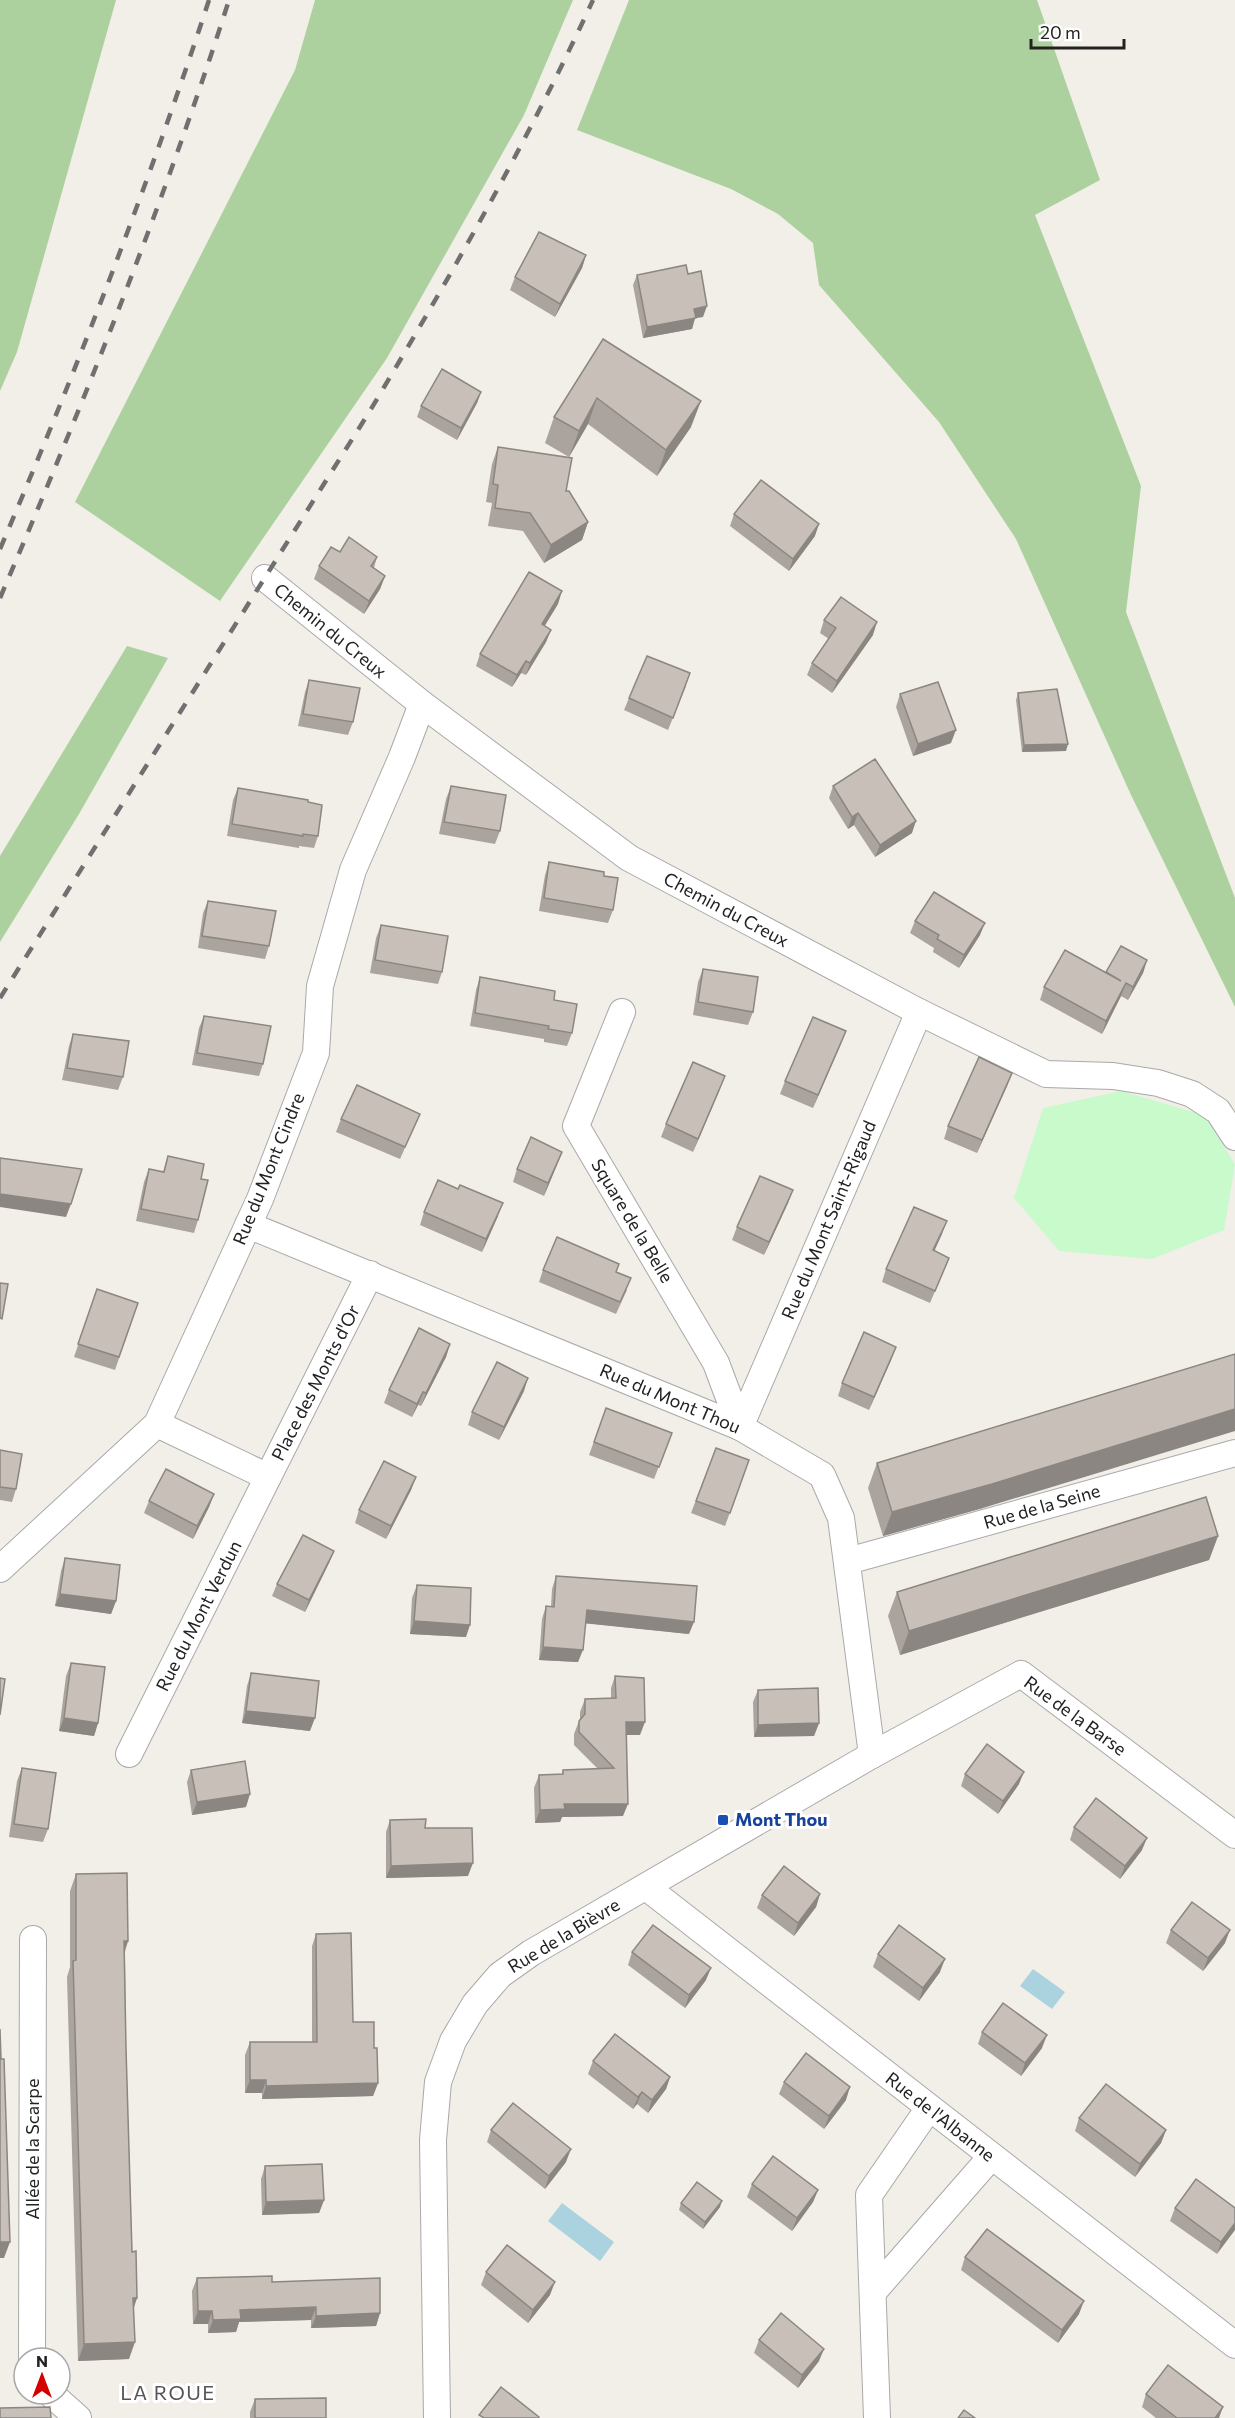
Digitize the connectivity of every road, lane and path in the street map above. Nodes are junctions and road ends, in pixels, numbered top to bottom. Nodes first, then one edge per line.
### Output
1 (265, 578) dead end
2 (422, 704) junction
3 (622, 1012) dead end
4 (918, 1012) junction
5 (1235, 1137) edge
6 (248, 1225) junction
7 (370, 1275) junction
8 (157, 1424) junction
9 (740, 1427) junction
10 (1235, 1453) edge
11 (268, 1477) junction
12 (848, 1561) junction
13 (0, 1569) edge
14 (129, 1754) dead end
15 (872, 1755) junction
16 (1235, 1835) edge
17 (646, 1887) junction
18 (33, 1939) dead end
19 (929, 2108) junction
20 (991, 2157) junction
21 (874, 2291) junction
22 (1235, 2345) edge
23 (32, 2346) edge
24 (64, 2406) edge
25 (78, 2418) edge
26 (437, 2418) edge
27 (877, 2418) edge

1 - 2 street, Chemin du Creux
2 - 4 street, Chemin du Creux
2 - 6 street, Rue du Mont Cindre
3 - 9 street, Square de la Belle
4 - 5 street, Chemin du Creux
4 - 9 street, Rue du Mont Saint-Rigaud
6 - 7 street, Rue du Mont Thou
6 - 8 street, Rue du Mont Cindre
7 - 9 street, Rue du Mont Thou
7 - 11 street, Place des Monts d'Or
8 - 11 street, Place des Monts d'Or
8 - 13 street, Rue du Mont Cindre
9 - 12 street, Rue du Mont Thou
10 - 12 street, Rue de la Seine
11 - 14 street, Rue du Mont Verdun
12 - 15 street, Rue du Mont Thou
15 - 16 street, Rue de la Barse
15 - 17 street, Rue de la Bièvre
17 - 19 street, Rue de l'Albanne
17 - 26 street, Rue de la Bièvre
18 - 23 street, Allée de la Scarpe
19 - 20 street, Rue de l'Albanne
19 - 21 street
20 - 21 street
20 - 22 street, Rue de l'Albanne
21 - 27 street
24 - 25 street

